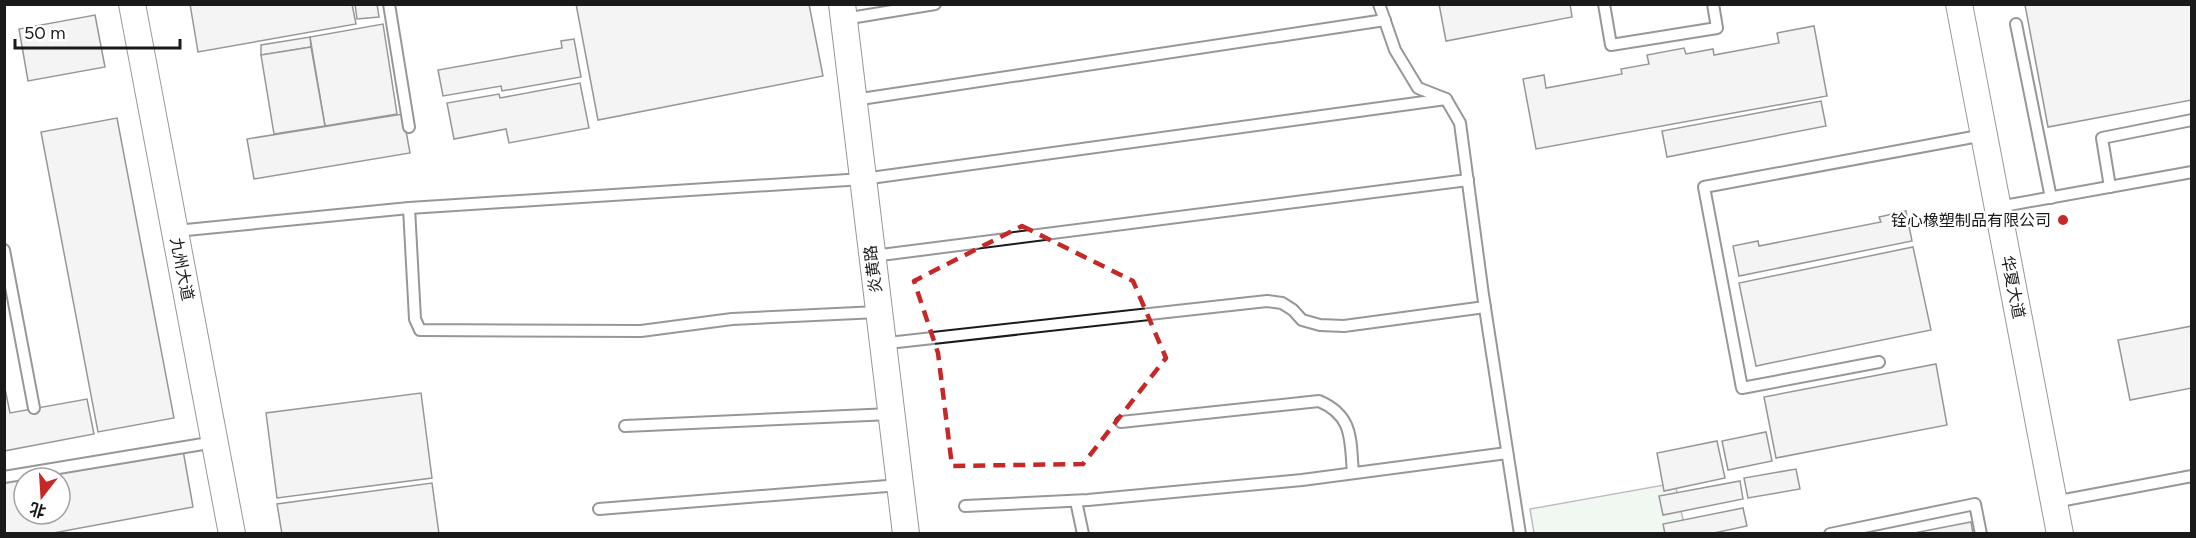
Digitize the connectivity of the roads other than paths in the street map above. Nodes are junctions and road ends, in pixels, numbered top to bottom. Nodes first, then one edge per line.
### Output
1 (132, 4) edge
2 (389, 4) edge
3 (935, 4) edge
4 (1379, 4) edge
5 (1604, 4) edge
6 (1713, 4) edge
7 (1959, 4) edge
8 (843, 12) edge
9 (1385, 20) junction
10 (2016, 24) dead end
11 (1446, 99) junction
12 (853, 100) junction
13 (2192, 120) edge
14 (409, 126) dead end
15 (1984, 135) junction
16 (2192, 172) edge
17 (863, 179) junction
18 (1468, 180) junction
19 (2110, 187) junction
20 (2051, 198) junction
21 (1998, 207) junction
22 (409, 208) junction
23 (175, 231) junction
24 (4, 250) edge
25 (872, 256) junction
26 (1485, 307) junction
27 (879, 312) junction
28 (897, 342) dead end
29 (1880, 362) dead end
30 (34, 408) dead end
31 (891, 414) junction
32 (1121, 422) dead end
33 (624, 426) dead end
34 (215, 442) junction
35 (1507, 453) junction
36 (1353, 473) junction
37 (2192, 476) edge
38 (4, 477) edge
39 (900, 485) junction
40 (1076, 501) junction
41 (2054, 502) junction
42 (965, 506) dead end
43 (599, 509) dead end
44 (232, 534) edge
45 (906, 534) edge
46 (1083, 534) edge
47 (1520, 534) edge
48 (1830, 534) edge
49 (1981, 534) edge
50 (2060, 534) edge

1 - 23 street, 九州大道
2 - 14 lane
3 - 8 lane
4 - 9 lane
5 - 6 lane
7 - 15 street, 华夏大道
8 - 12 street, 炎黄路
9 - 11 lane
9 - 12 lane
10 - 20 lane
11 - 17 lane
11 - 18 lane
12 - 17 street, 炎黄路
13 - 19 lane
15 - 21 street, 华夏大道
15 - 29 lane
16 - 19 lane
17 - 22 lane
17 - 25 street, 炎黄路
18 - 25 lane
18 - 26 lane
19 - 20 lane
20 - 21 lane
21 - 41 street, 华夏大道
22 - 23 lane
22 - 27 lane
23 - 34 street, 九州大道
24 - 30 lane
25 - 27 street, 炎黄路
26 - 28 lane
26 - 35 lane
27 - 31 street, 炎黄路
31 - 33 lane
31 - 39 street, 炎黄路
32 - 36 lane
34 - 38 lane
34 - 44 street, 九州大道
35 - 36 lane
35 - 47 lane
36 - 40 lane
37 - 41 lane
39 - 43 lane
39 - 45 street, 炎黄路
40 - 42 lane
40 - 46 lane
41 - 50 street, 华夏大道
48 - 49 lane

